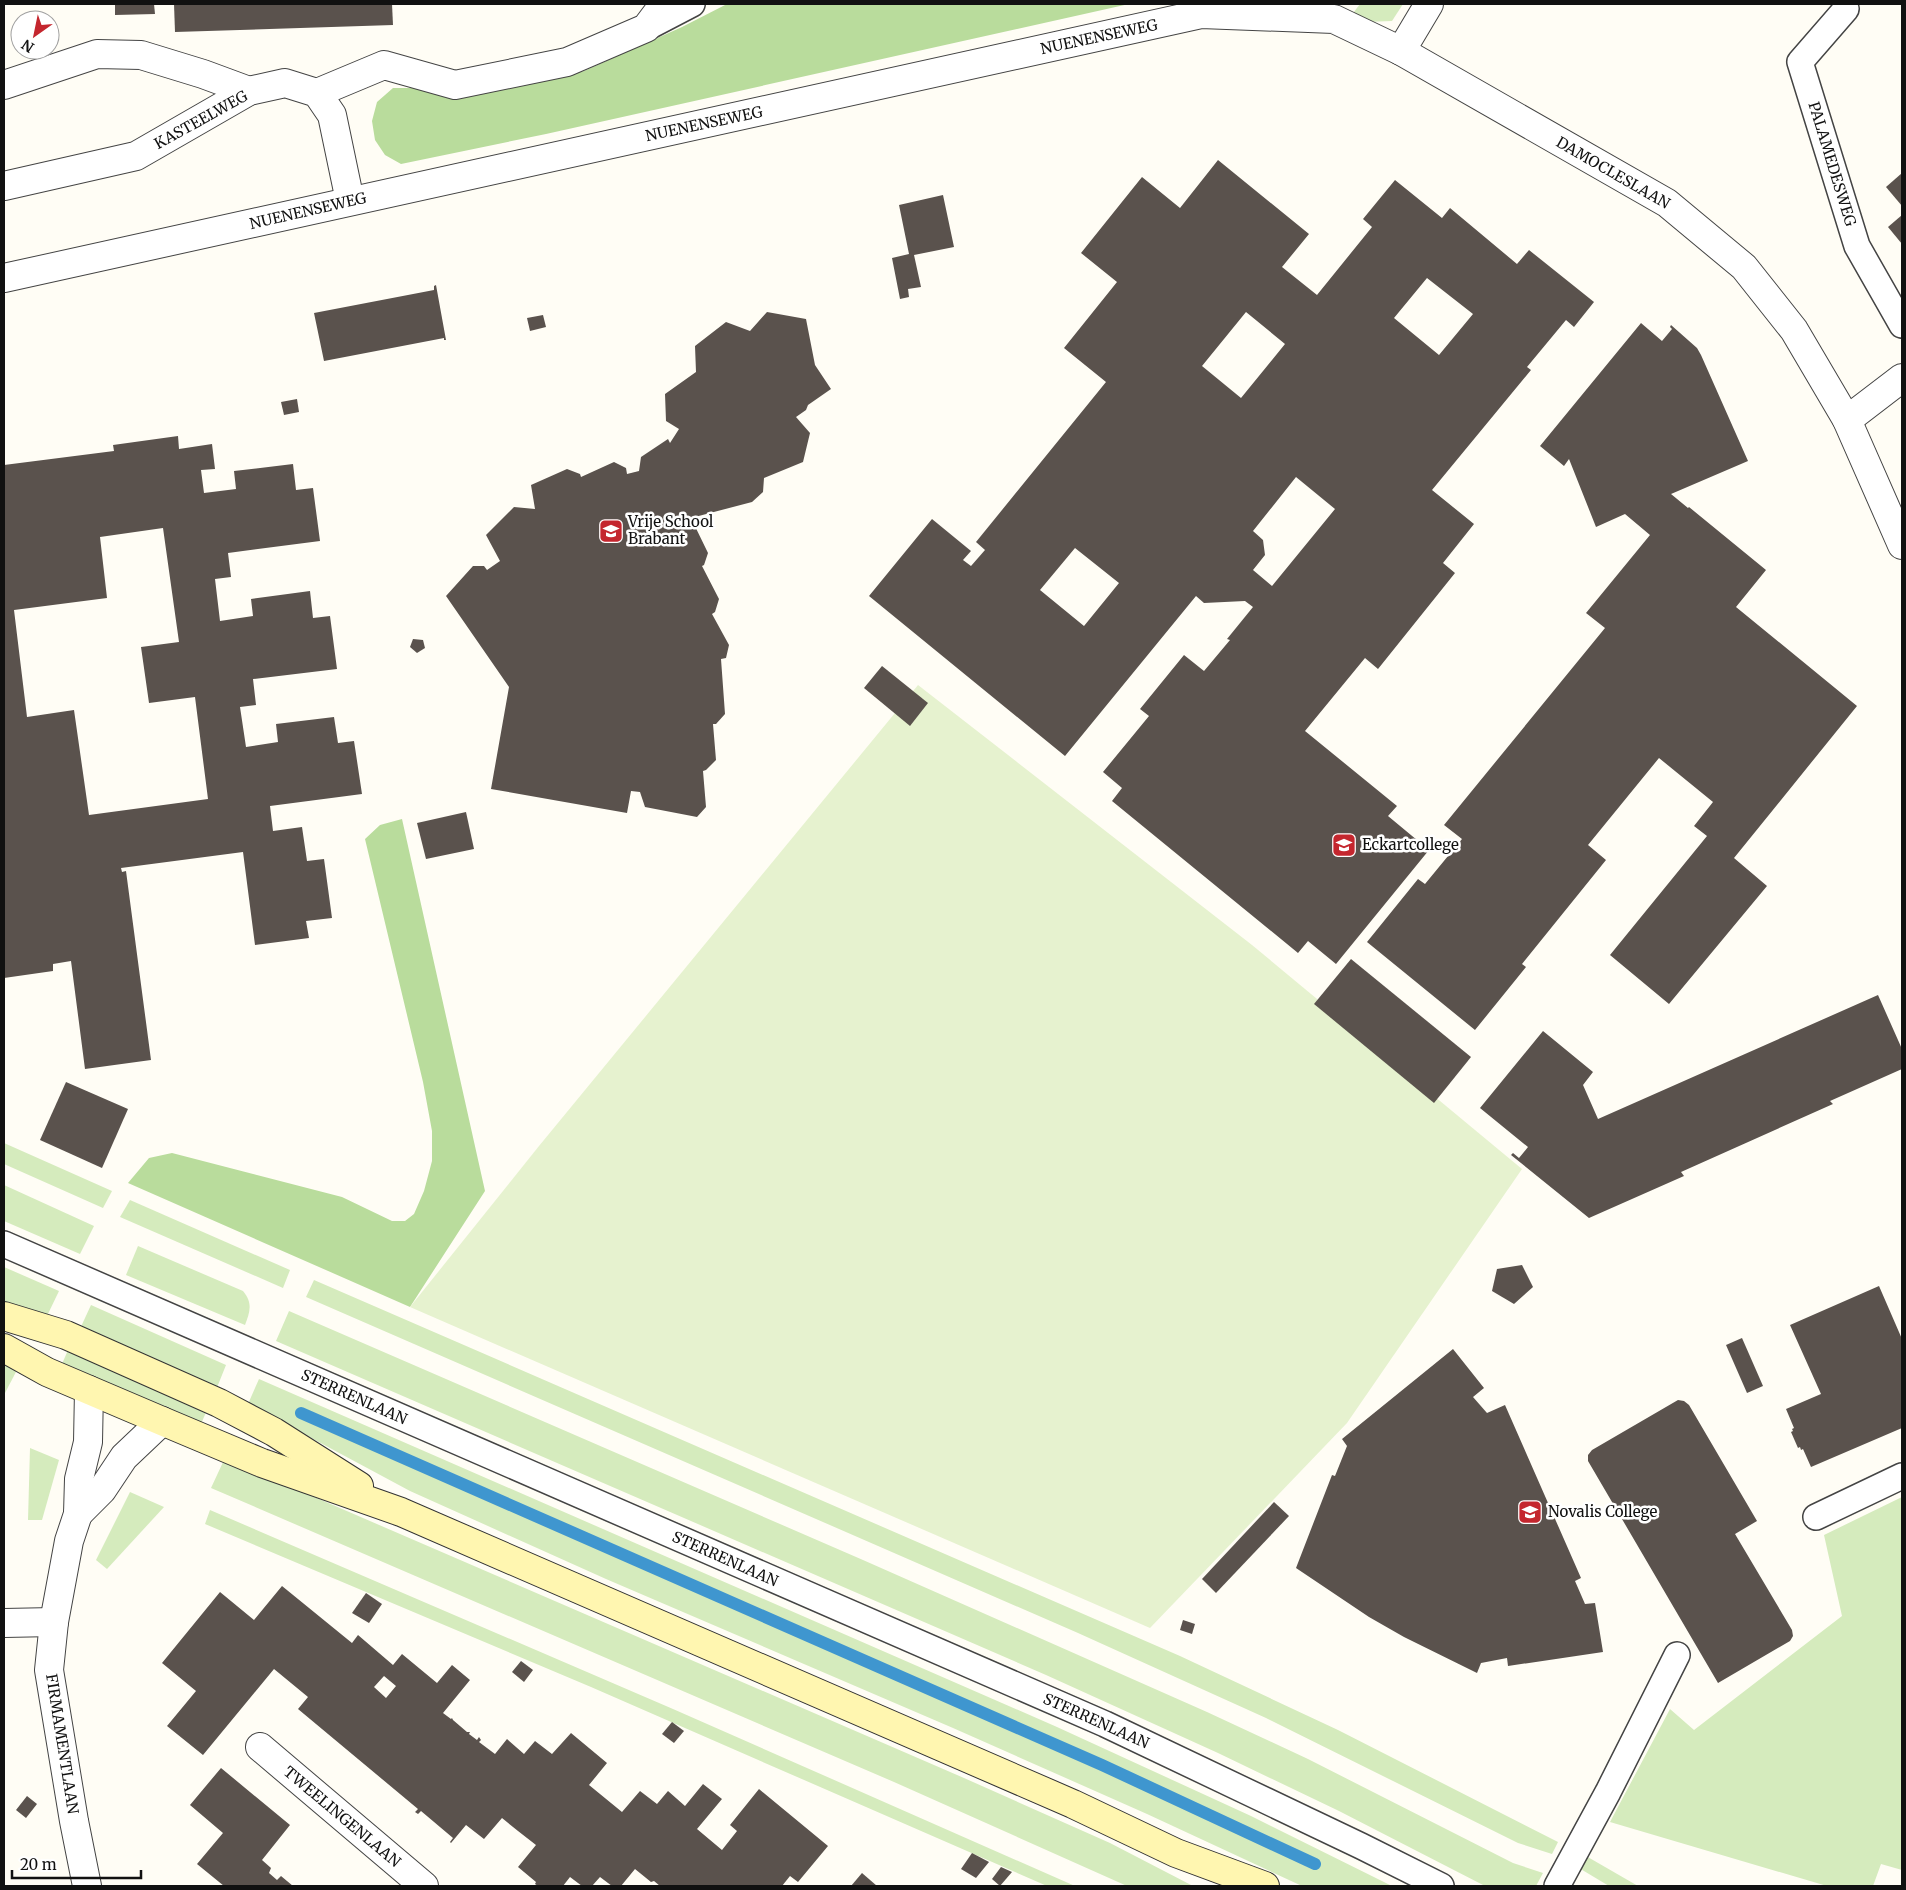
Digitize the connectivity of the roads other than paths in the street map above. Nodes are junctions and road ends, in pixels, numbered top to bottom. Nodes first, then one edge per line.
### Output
1 (664, 4) edge
2 (692, 4) edge
3 (1429, 4) edge
4 (1846, 9) dead end
5 (646, 28) junction
6 (1401, 51) junction
7 (4, 85) edge
8 (249, 92) junction
9 (317, 94) junction
10 (4, 186) edge
11 (350, 201) junction
12 (4, 278) edge
13 (1902, 326) edge
14 (1902, 378) edge
15 (1847, 420) junction
16 (1902, 545) edge
17 (4, 1244) edge
18 (4, 1316) edge
19 (4, 1348) edge
20 (88, 1390) junction
21 (162, 1421) junction
22 (1902, 1476) edge
23 (401, 1512) junction
24 (78, 1514) junction
25 (1816, 1517) dead end
26 (54, 1622) junction
27 (4, 1624) edge
28 (1677, 1655) dead end
29 (260, 1747) dead end
30 (1176, 1853) junction
31 (87, 1886) edge
32 (424, 1886) edge
33 (1223, 1886) edge
34 (1265, 1886) edge
35 (1441, 1886) edge
36 (1557, 1886) edge

1 - 5 street
2 - 5 lane
3 - 6 street
4 - 13 lane, PALAMEDESWEG
5 - 9 street
6 - 11 street, NUENENSEWEG
6 - 15 street, DAMOCLESLAAN
7 - 8 street
8 - 9 street, KASTEELWEG
8 - 10 street, KASTEELWEG
9 - 11 street
11 - 12 street, NUENENSEWEG
14 - 15 street
15 - 16 street, DAMOCLESLAAN
17 - 35 lane, STERRENLAAN
18 - 23 main road
19 - 20 main road
20 - 21 main road
20 - 24 street, FIRMAMENTLAAN
21 - 23 main road
21 - 24 street, FIRMAMENTLAAN
22 - 25 lane
23 - 30 main road
24 - 26 street, FIRMAMENTLAAN
26 - 27 street
26 - 31 street, FIRMAMENTLAAN
28 - 36 lane
29 - 32 street, TWEELINGENLAAN
30 - 33 main road
30 - 34 main road

